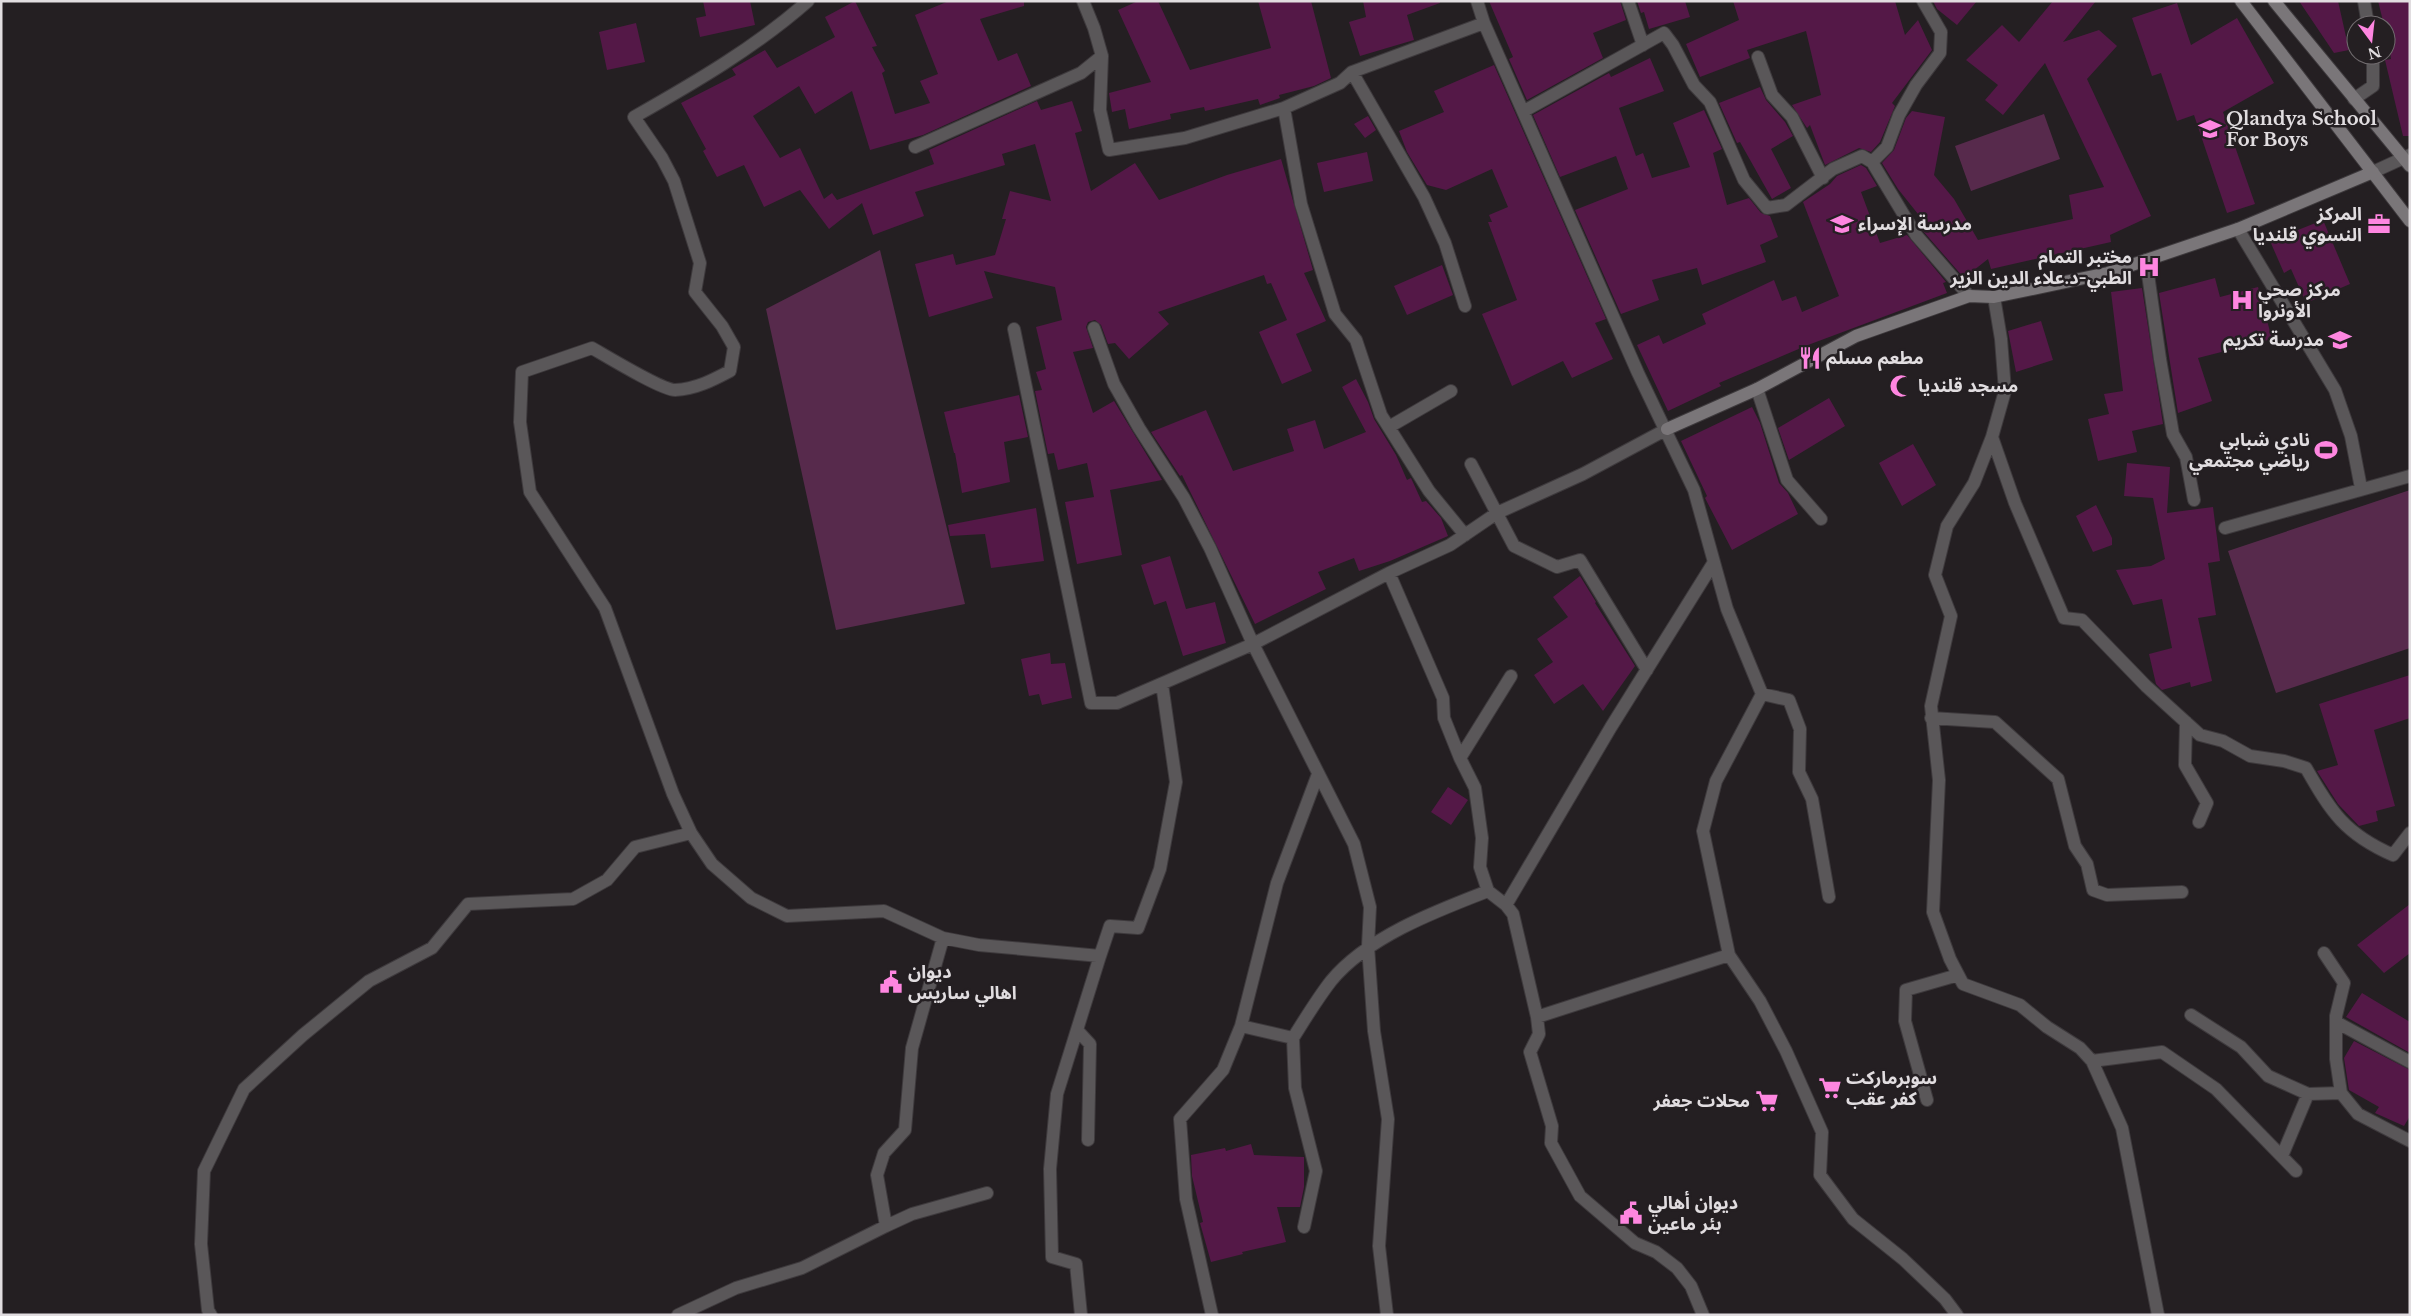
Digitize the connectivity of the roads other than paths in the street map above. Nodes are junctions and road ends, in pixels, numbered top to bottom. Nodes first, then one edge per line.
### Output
1 (808, 1) edge
2 (1083, 1) edge
3 (1477, 1) edge
4 (1628, 1) edge
5 (1923, 1) edge
6 (2241, 1) edge
7 (2274, 1) edge
8 (2364, 1) edge
9 (2366, 15) edge
10 (1484, 23) junction
11 (1642, 45) junction
12 (1102, 56) junction
13 (1758, 57) dead end
14 (2373, 65) edge
15 (1352, 72) junction
16 (2354, 99) junction
17 (1284, 108) junction
18 (1524, 111) junction
19 (915, 147) dead end
20 (2408, 160) edge
21 (1872, 162) junction
22 (2374, 172) junction
23 (1823, 178) junction
24 (2410, 221) edge
25 (2238, 230) junction
26 (2146, 260) junction
27 (1969, 296) junction
28 (1994, 297) junction
29 (1465, 306) dead end
30 (1094, 328) dead end
31 (1014, 329) dead end
32 (1757, 390) junction
33 (1451, 391) dead end
34 (1389, 428) junction
35 (1667, 429) junction
36 (1992, 437) junction
37 (1471, 464) dead end
38 (2410, 476) edge
39 (2361, 488) junction
40 (2194, 500) dead end
41 (1497, 513) junction
42 (1822, 519) dead end
43 (2225, 528) dead end
44 (1466, 535) junction
45 (1714, 562) junction
46 (1389, 573) junction
47 (1253, 644) junction
48 (1647, 670) junction
49 (1511, 676) dead end
50 (1162, 684) junction
51 (1762, 694) junction
52 (1931, 718) junction
53 (2186, 722) junction
54 (1460, 758) junction
55 (1318, 774) junction
56 (2199, 822) dead end
57 (691, 833) junction
58 (2410, 833) edge
59 (1488, 891) junction
60 (2182, 892) dead end
61 (1829, 897) dead end
62 (1506, 905) junction
63 (943, 938) junction
64 (1368, 946) junction
65 (2324, 953) dead end
66 (1729, 954) junction
67 (1100, 956) junction
68 (1958, 975) junction
69 (2191, 1016) dead end
70 (1537, 1017) junction
71 (2336, 1022) junction
72 (1241, 1026) junction
73 (1077, 1030) junction
74 (1293, 1038) junction
75 (2092, 1062) junction
76 (2410, 1062) edge
77 (2341, 1093) junction
78 (2308, 1094) junction
79 (1927, 1100) dead end
80 (1088, 1140) dead end
81 (2410, 1141) edge
82 (2282, 1156) junction
83 (2296, 1171) dead end
84 (987, 1194) dead end
85 (886, 1226) junction
86 (1304, 1227) dead end
87 (211, 1315) edge
88 (678, 1315) edge
89 (1081, 1315) edge
90 (1212, 1315) edge
91 (1387, 1315) edge
92 (1702, 1315) edge
93 (1957, 1315) edge
94 (2158, 1315) edge

1 - 57 street
2 - 12 street
3 - 10 street
4 - 11 street
5 - 21 street
6 - 22 street
7 - 16 street
8 - 9 street
10 - 15 street
10 - 18 street
11 - 18 street
11 - 23 street
12 - 17 street
12 - 19 street
13 - 23 street
14 - 16 street
15 - 17 street
15 - 29 street
16 - 20 street
17 - 34 street
18 - 35 street
20 - 22 street
21 - 23 street
21 - 27 street
22 - 24 street
22 - 25 street
25 - 26 street
25 - 39 street
26 - 28 street
26 - 40 street
27 - 28 street
27 - 32 street
28 - 36 street
30 - 47 street
31 - 50 street
32 - 35 street
32 - 42 street
33 - 34 street
34 - 44 street
35 - 41 street
35 - 45 street
36 - 52 street
36 - 53 street
37 - 41 street
38 - 39 street
39 - 43 street
41 - 44 street
41 - 48 street
44 - 46 street
45 - 48 street
45 - 51 street
46 - 47 street
46 - 54 street
47 - 50 street
47 - 55 street
48 - 62 street
49 - 54 street
50 - 67 street
51 - 61 street
51 - 66 street
52 - 60 street
52 - 68 street
53 - 56 street
53 - 58 street
54 - 59 street
55 - 64 street
55 - 72 street
57 - 63 street
57 - 87 street
59 - 62 street
59 - 64 street
62 - 70 street
63 - 67 street
63 - 85 street
64 - 74 street
64 - 91 street
65 - 71 street
66 - 70 street
66 - 93 street
67 - 73 street
68 - 75 street
68 - 79 street
69 - 78 street
70 - 92 street
71 - 76 street
71 - 77 street
72 - 74 street
72 - 90 street
73 - 80 street
73 - 89 street
74 - 86 street
75 - 82 street
75 - 94 street
77 - 78 street
77 - 81 street
78 - 82 street
82 - 83 street
84 - 85 street
85 - 88 street

